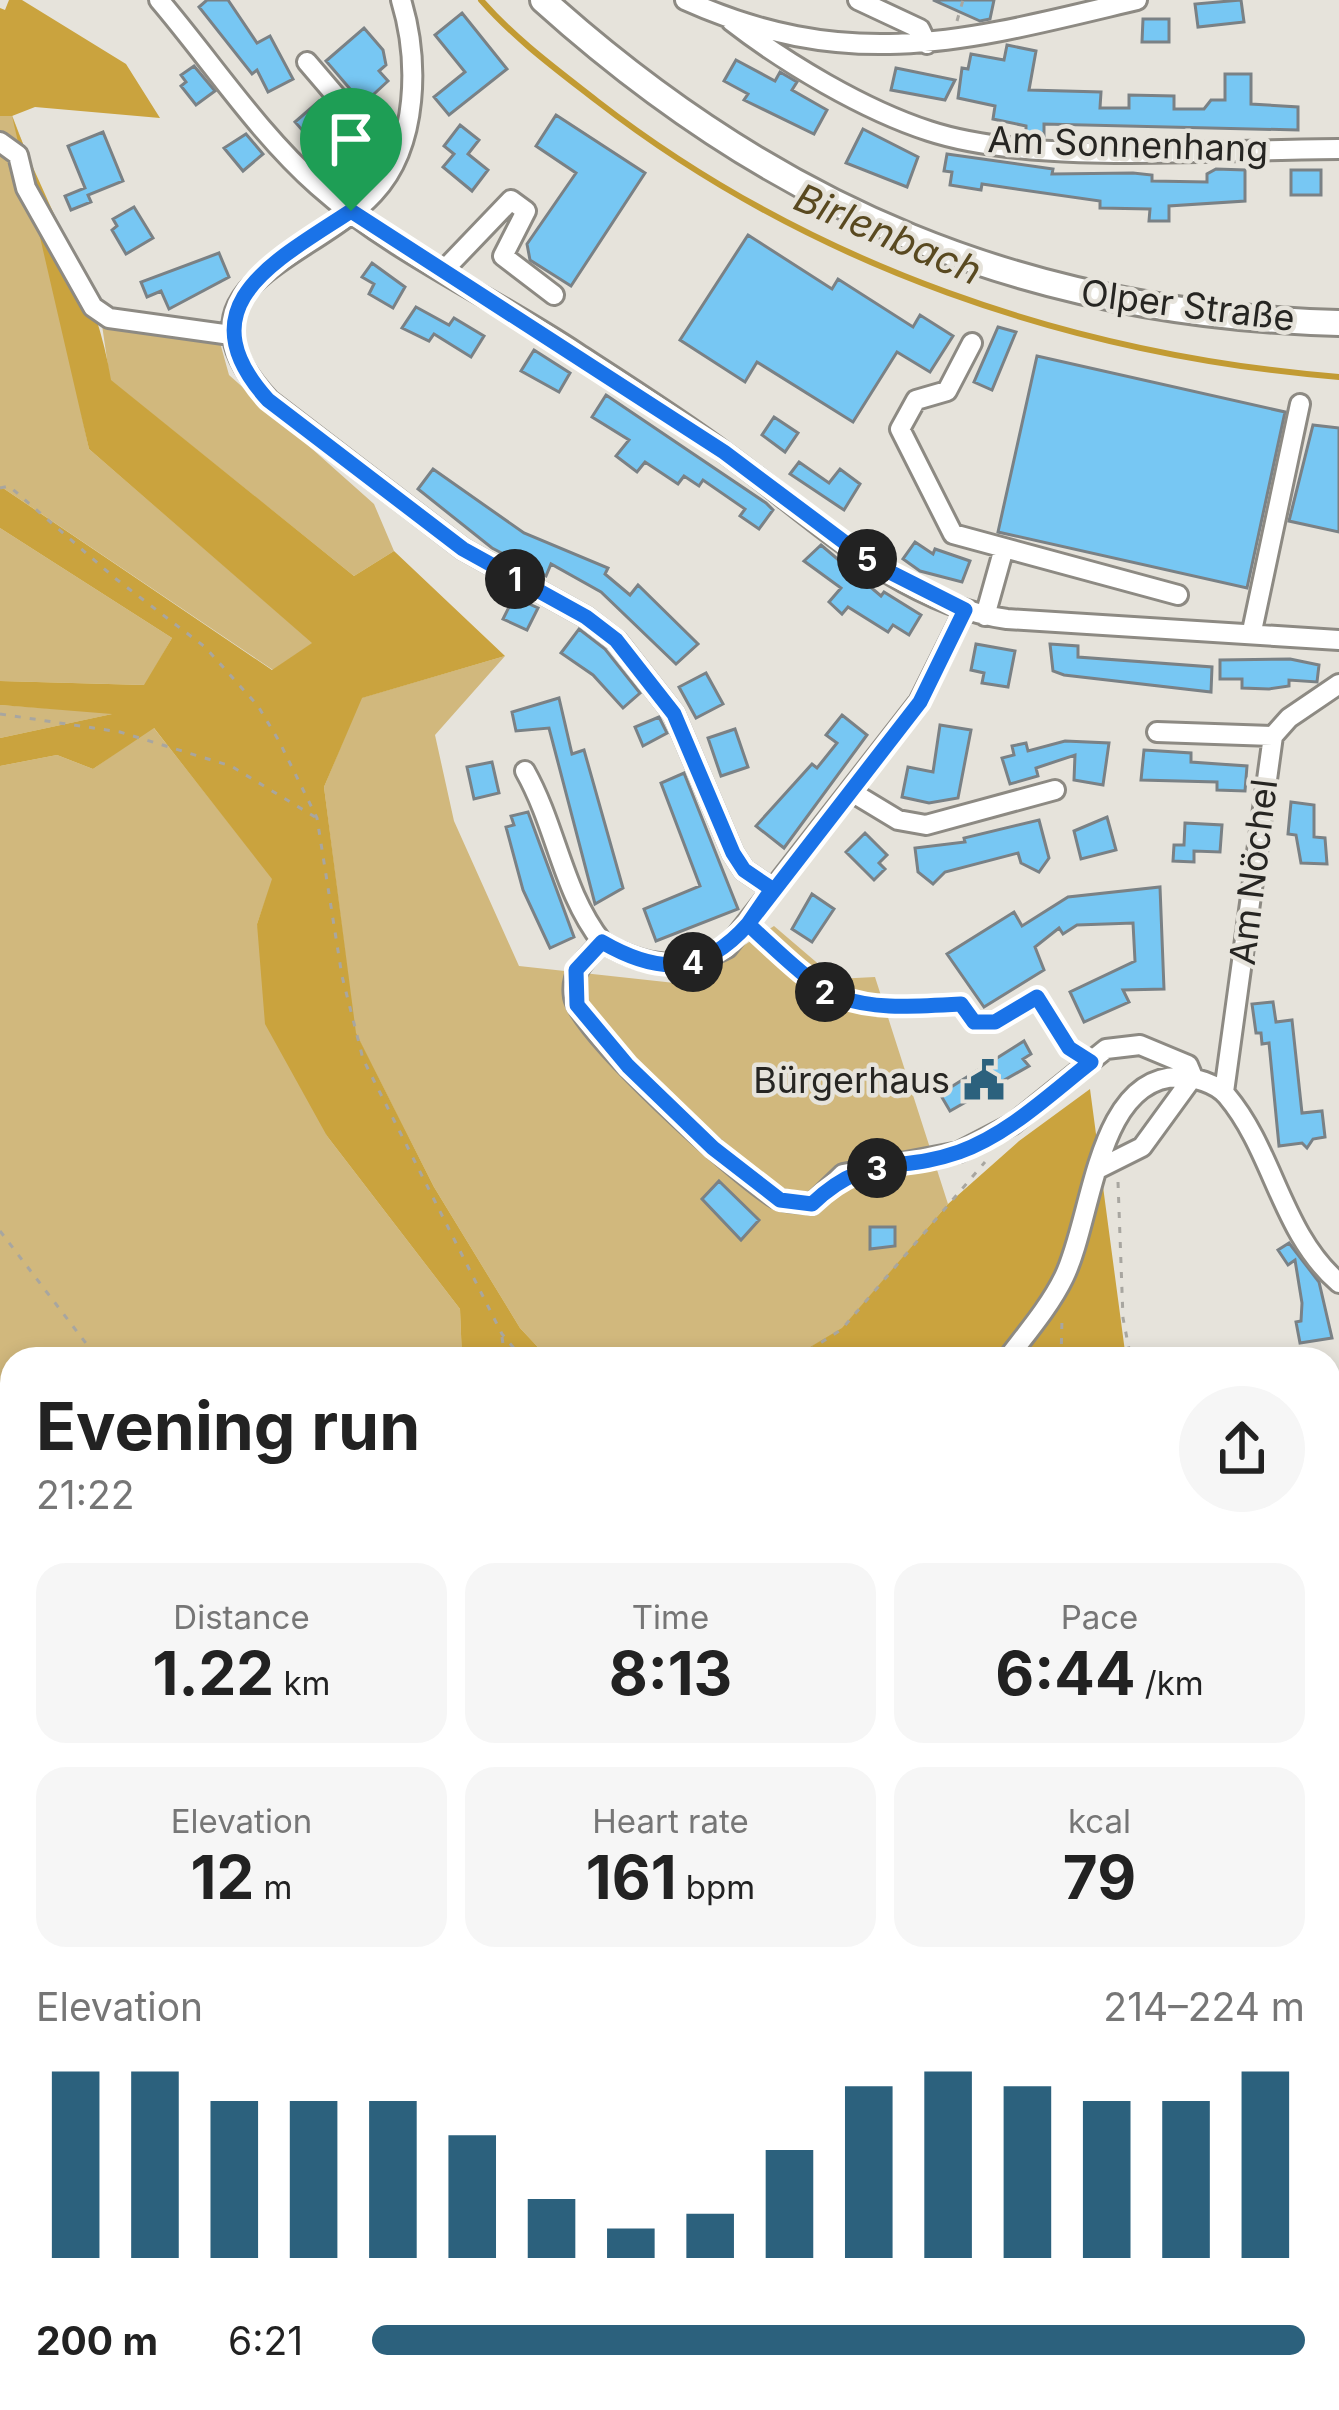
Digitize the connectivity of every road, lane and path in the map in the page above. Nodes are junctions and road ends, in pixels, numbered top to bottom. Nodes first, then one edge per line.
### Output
1 (159, 0) edge
2 (401, 0) edge
3 (543, 0) edge
4 (685, 0) edge
5 (858, 0) edge
6 (1137, 0) edge
7 (731, 21) junction
8 (927, 44) junction
9 (308, 62) dead end
10 (4, 143) edge
11 (1339, 149) edge
12 (397, 153) junction
13 (351, 211) junction
14 (442, 272) junction
15 (554, 295) dead end
16 (1339, 323) edge
17 (231, 335) junction
18 (971, 343) dead end
19 (1300, 404) dead end
20 (0, 488) edge
21 (1004, 548) junction
22 (1178, 595) dead end
23 (965, 610) junction
24 (985, 616) junction
25 (1252, 631) junction
26 (1339, 640) edge
27 (1339, 684) edge
28 (0, 715) edge
29 (1157, 732) dead end
30 (1273, 736) junction
31 (525, 772) dead end
32 (850, 790) junction
33 (1055, 790) dead end
34 (317, 818) junction
35 (772, 889) junction
36 (748, 924) junction
37 (602, 942) junction
38 (1091, 1062) junction
39 (1193, 1077) junction
40 (1224, 1092) junction
41 (988, 1158) dead end
42 (1108, 1166) junction
43 (0, 1232) edge
44 (1339, 1283) edge
45 (502, 1334) junction
46 (89, 1347) edge
47 (504, 1347) edge
48 (513, 1347) edge
49 (814, 1347) edge
50 (1015, 1347) edge
51 (1129, 1347) edge

1 - 13 street
2 - 12 street
3 - 16 main road, Olper Straße
4 - 7 street
5 - 8 street
6 - 8 street
7 - 8 street
7 - 11 street, Am Sonnenhang
9 - 12 street
10 - 17 street
12 - 13 street
13 - 14 street
13 - 17 street
14 - 15 street
14 - 23 street
17 - 35 street
18 - 21 street
19 - 25 street
20 - 34 path
21 - 22 street
21 - 24 street
23 - 24 street
23 - 32 street
24 - 25 street
25 - 26 street
27 - 30 street, Am Nöchel
28 - 34 path
29 - 30 street
30 - 40 street, Am Nöchel
31 - 37 street
32 - 33 street
32 - 35 street
34 - 45 path
35 - 36 street
36 - 37 street
36 - 38 path
37 - 38 street
38 - 39 street
39 - 40 street
39 - 42 street
39 - 42 street
40 - 44 street
41 - 49 path
42 - 50 street
42 - 51 path
43 - 46 path
45 - 47 path
45 - 48 path

